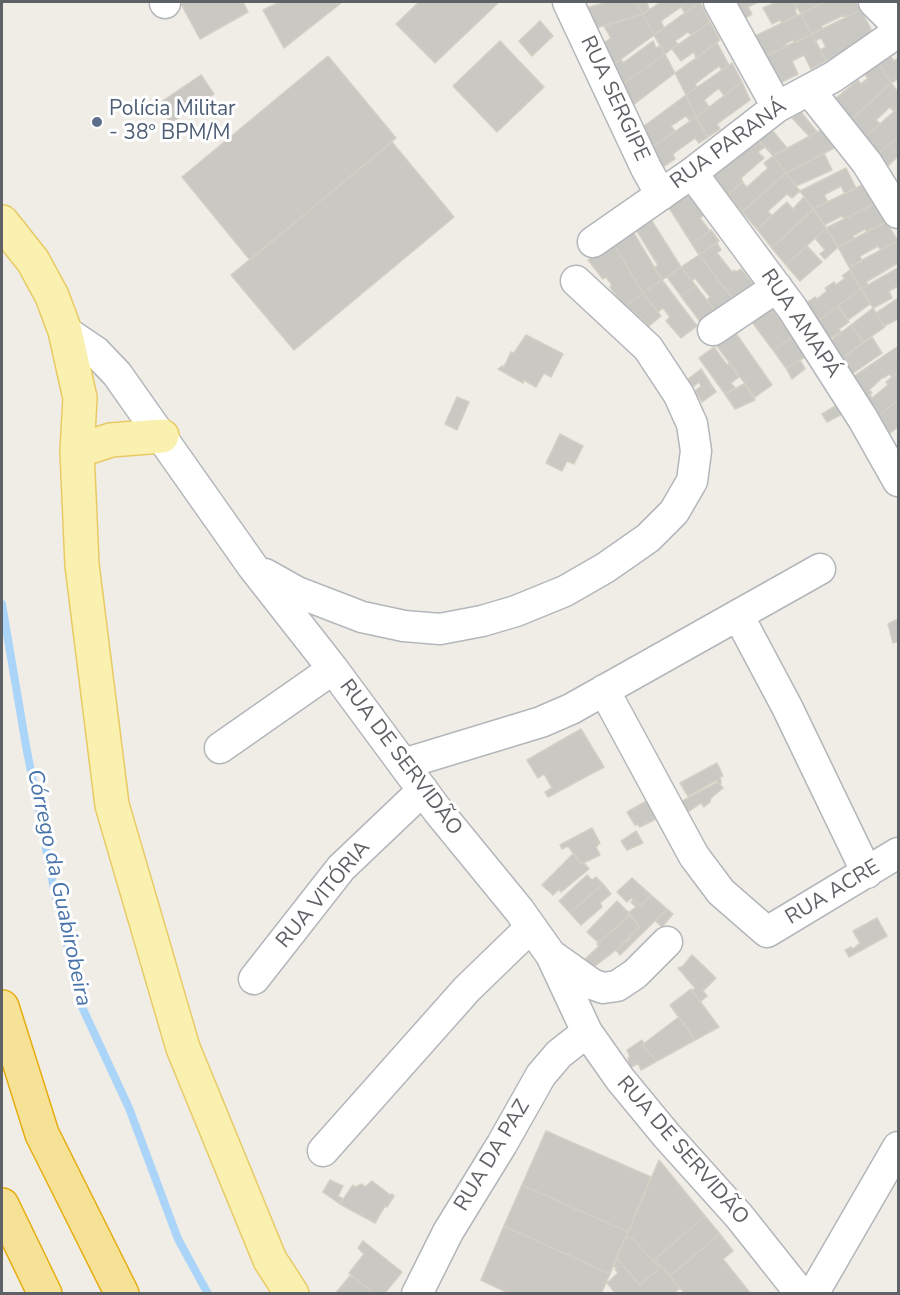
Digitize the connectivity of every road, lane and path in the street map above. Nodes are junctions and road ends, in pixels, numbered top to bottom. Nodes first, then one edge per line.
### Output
1 (568, 2) edge
2 (719, 2) edge
3 (874, 2) edge
4 (898, 23) edge
5 (898, 32) edge
6 (809, 90) junction
7 (777, 107) junction
8 (692, 173) junction
9 (661, 195) junction
10 (898, 213) edge
11 (2, 222) edge
12 (593, 242) dead end
13 (576, 280) dead end
14 (777, 287) junction
15 (713, 330) dead end
16 (65, 331) junction
17 (162, 436) junction
18 (77, 451) junction
19 (898, 481) edge
20 (253, 567) junction
21 (820, 570) dead end
22 (738, 615) junction
23 (333, 669) junction
24 (604, 690) junction
25 (220, 748) dead end
26 (403, 764) junction
27 (423, 790) junction
28 (898, 853) edge
29 (867, 873) junction
30 (531, 927) junction
31 (667, 942) dead end
32 (551, 955) junction
33 (254, 979) dead end
34 (2, 1007) edge
35 (587, 1032) junction
36 (898, 1147) edge
37 (323, 1151) dead end
38 (2, 1205) edge
39 (45, 1293) edge
40 (122, 1293) edge
41 (292, 1293) edge
42 (417, 1293) edge
43 (801, 1293) edge
44 (813, 1293) edge

1 - 9 street, RUA SERGIPE
2 - 7 street
3 - 4 street
5 - 6 street, RUA PARANÁ
6 - 7 street, RUA PARANÁ
6 - 10 street
7 - 8 street, RUA PARANÁ
8 - 9 street, RUA PARANÁ
8 - 14 street, RUA AMAPÁ
9 - 12 street, RUA PARANÁ
11 - 16 main road
13 - 20 street
14 - 15 street
14 - 19 street, RUA AMAPÁ
16 - 17 street, RUA DE SERVIDÃO
16 - 18 main road
17 - 18 main road
17 - 20 street, RUA DE SERVIDÃO
18 - 41 main road
20 - 23 street, RUA DE SERVIDÃO
21 - 22 street
22 - 24 street
22 - 29 street
23 - 25 street
23 - 26 street, RUA DE SERVIDÃO
24 - 26 street
24 - 29 street, RUA ACRE
26 - 27 street, RUA DE SERVIDÃO
27 - 30 street, RUA DE SERVIDÃO
27 - 33 street, RUA VITÓRIA
28 - 29 street, RUA ACRE
30 - 32 street, RUA DE SERVIDÃO
30 - 37 street
31 - 32 street
32 - 35 street, RUA DE SERVIDÃO
34 - 40 highway
35 - 42 street, RUA DA PAZ
35 - 43 street, RUA DE SERVIDÃO
36 - 44 street
38 - 39 highway

